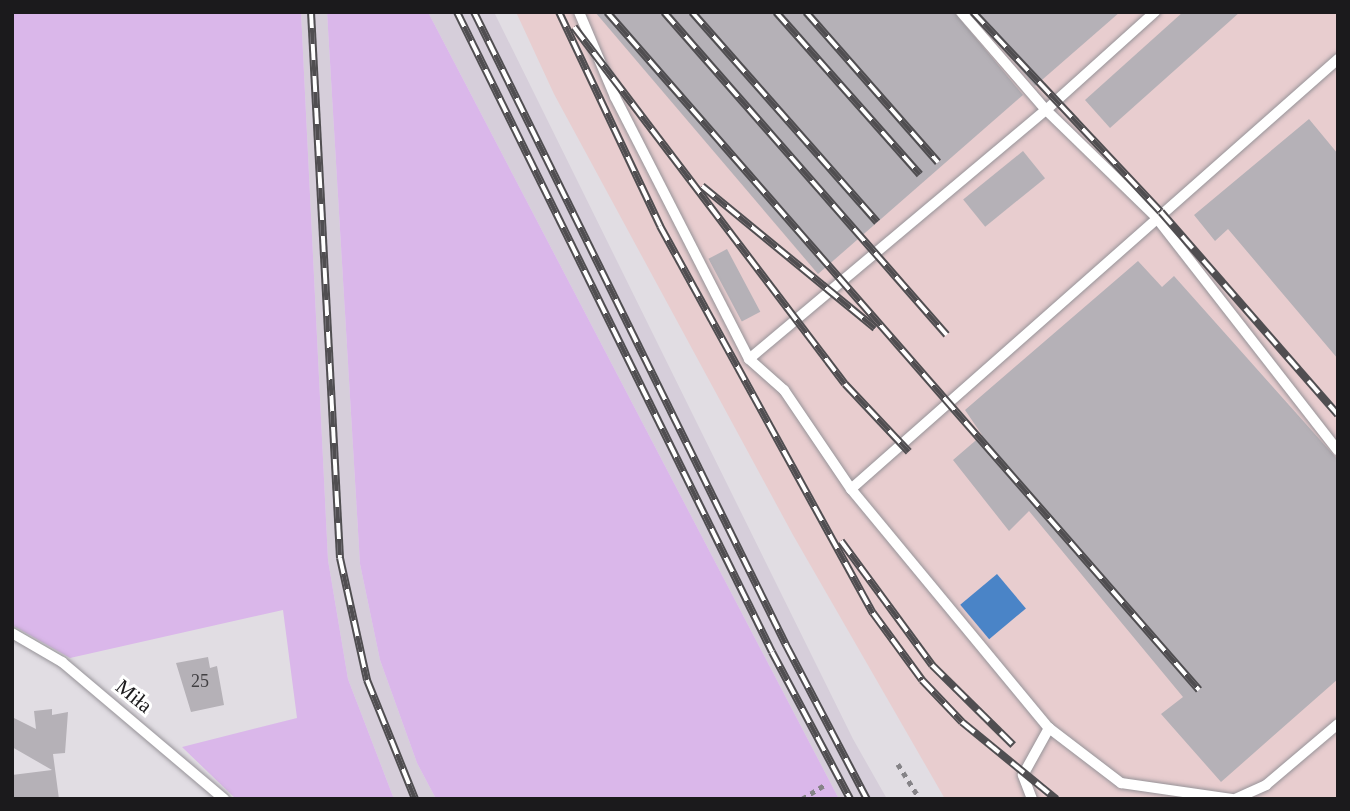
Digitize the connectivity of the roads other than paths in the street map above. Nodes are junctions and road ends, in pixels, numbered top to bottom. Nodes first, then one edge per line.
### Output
1 (579, 12) edge
2 (961, 12) edge
3 (1155, 12) edge
4 (1338, 60) edge
5 (1046, 110) junction
6 (1156, 217) junction
7 (749, 359) junction
8 (1338, 451) edge
9 (851, 489) junction
10 (12, 633) edge
11 (1338, 724) edge
12 (1049, 728) junction
13 (224, 799) edge
14 (1032, 799) edge
15 (1234, 799) edge

1 - 7 lane
2 - 5 lane
3 - 5 lane
4 - 6 lane
5 - 6 lane
5 - 7 lane
6 - 8 lane
6 - 9 lane
7 - 9 lane
9 - 12 lane
10 - 13 lane, Miła
11 - 15 lane
12 - 14 lane
12 - 15 lane

